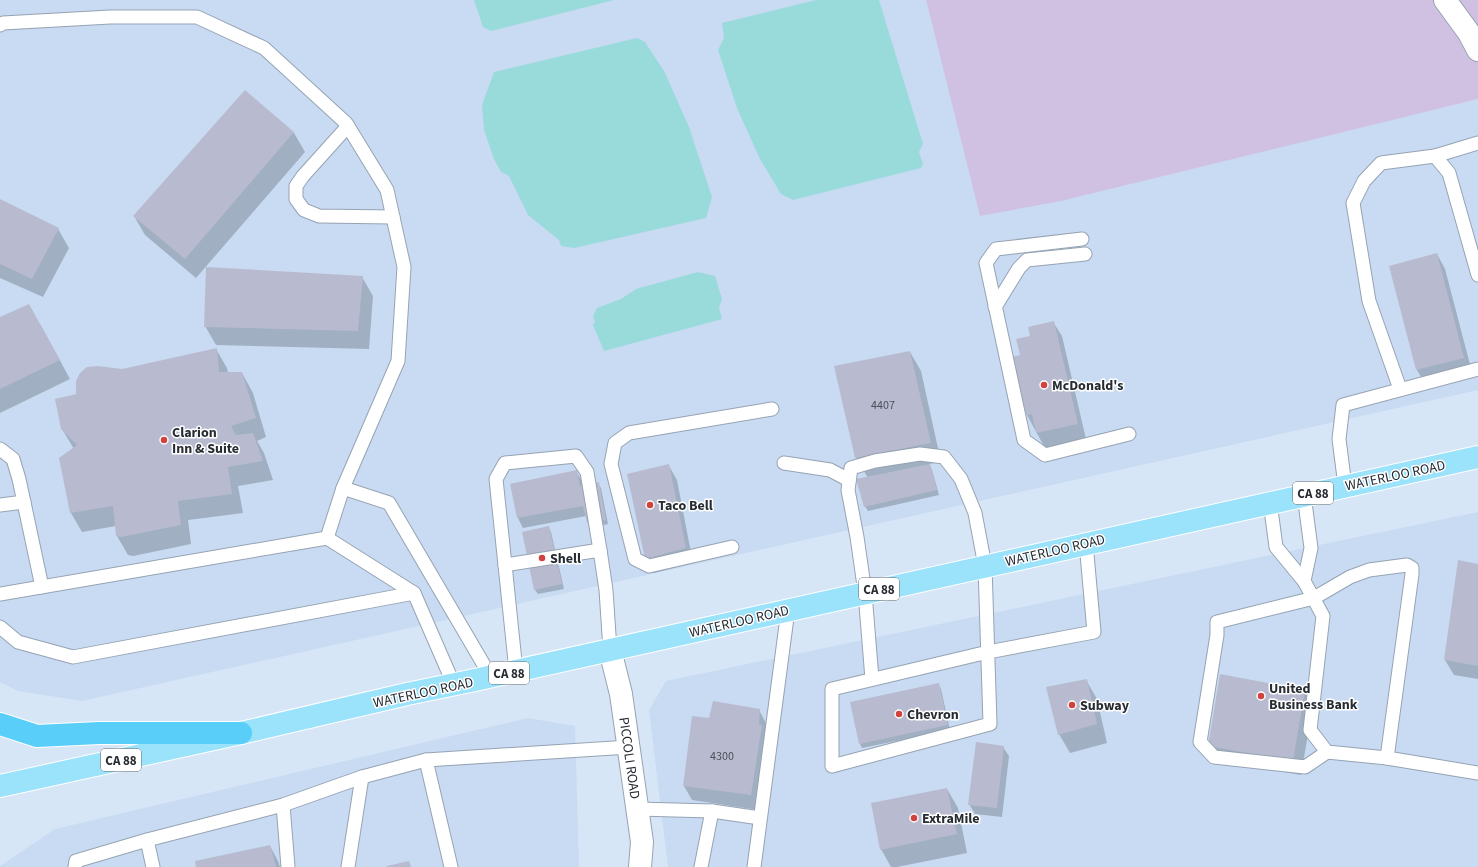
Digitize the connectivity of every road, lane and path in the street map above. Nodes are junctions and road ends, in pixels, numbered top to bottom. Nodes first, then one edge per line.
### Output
1 (1445, 0) edge
2 (0, 25) edge
3 (1478, 50) edge
4 (348, 126) junction
5 (1478, 143) edge
6 (1435, 156) junction
7 (393, 217) junction
8 (1082, 239) dead end
9 (1085, 254) dead end
10 (1478, 275) edge
11 (995, 307) junction
12 (1478, 369) edge
13 (1400, 389) junction
14 (772, 409) dead end
15 (1129, 434) dead end
16 (0, 449) edge
17 (1478, 457) edge
18 (784, 462) dead end
19 (849, 480) junction
20 (1345, 486) junction
21 (343, 488) junction
22 (1304, 494) junction
23 (24, 502) junction
24 (1270, 502) junction
25 (0, 505) edge
26 (327, 538) junction
27 (1086, 543) junction
28 (732, 547) dead end
29 (600, 550) junction
30 (505, 565) junction
31 (985, 566) junction
32 (1304, 580) junction
33 (42, 587) junction
34 (414, 593) junction
35 (865, 593) junction
36 (0, 594) edge
37 (1314, 598) junction
38 (788, 610) junction
39 (0, 627) edge
40 (610, 650) junction
41 (988, 652) junction
42 (516, 671) junction
43 (491, 677) junction
44 (872, 679) junction
45 (454, 685) junction
46 (0, 724) edge
47 (241, 733) junction
48 (629, 747) junction
49 (1327, 752) junction
50 (1387, 758) junction
51 (426, 760) junction
52 (1478, 773) edge
53 (362, 777) junction
54 (0, 786) edge
55 (283, 805) junction
56 (637, 809) junction
57 (712, 811) junction
58 (760, 818) junction
59 (148, 840) junction
60 (75, 867) edge
61 (153, 867) edge
62 (288, 867) edge
63 (348, 867) edge
64 (451, 867) edge
65 (640, 867) edge
66 (702, 867) edge
67 (754, 867) edge

1 - 3 street
2 - 4 lane
4 - 7 lane
4 - 7 lane
5 - 6 lane
6 - 10 lane
6 - 13 lane
7 - 21 lane
8 - 11 lane
9 - 11 lane
11 - 15 lane
12 - 13 lane
13 - 20 lane
14 - 28 lane
16 - 23 lane
17 - 20 main road, WATERLOO ROAD / CA 88
18 - 19 lane
19 - 31 lane
19 - 35 lane
20 - 22 main road, WATERLOO ROAD / CA 88
21 - 26 lane
21 - 43 lane
22 - 24 main road, WATERLOO ROAD / CA 88
22 - 32 lane
23 - 25 lane
23 - 33 lane
24 - 27 main road, WATERLOO ROAD / CA 88
24 - 32 lane
26 - 33 lane
26 - 34 lane
27 - 31 main road, WATERLOO ROAD / CA 88
27 - 41 lane
29 - 30 lane
29 - 30 lane
29 - 40 lane
30 - 42 lane
31 - 35 main road, WATERLOO ROAD / CA 88
31 - 41 lane
32 - 37 lane
33 - 36 lane
34 - 39 lane
34 - 45 lane
35 - 38 main road, WATERLOO ROAD / CA 88
35 - 44 lane
37 - 49 lane
37 - 49 lane
37 - 50 lane
38 - 40 main road, WATERLOO ROAD / CA 88
38 - 58 lane
40 - 42 main road, WATERLOO ROAD / CA 88
40 - 48 street, PICCOLI ROAD
41 - 44 lane
41 - 44 lane
42 - 43 main road, WATERLOO ROAD / CA 88
43 - 45 main road, WATERLOO ROAD / CA 88
45 - 47 main road, WATERLOO ROAD / CA 88
46 - 47 highway
47 - 54 main road, WATERLOO ROAD / CA 88
48 - 51 lane
48 - 56 street, PICCOLI ROAD
49 - 50 lane
50 - 52 lane
51 - 53 lane
51 - 64 lane
53 - 55 lane
53 - 63 lane
55 - 59 lane
55 - 62 lane
56 - 57 lane
56 - 65 street, PICCOLI ROAD
57 - 58 lane
57 - 66 lane
58 - 67 lane
59 - 60 lane
59 - 61 lane

